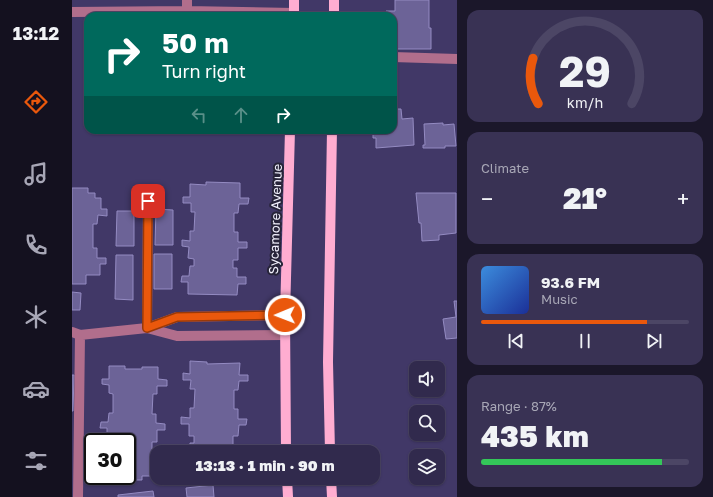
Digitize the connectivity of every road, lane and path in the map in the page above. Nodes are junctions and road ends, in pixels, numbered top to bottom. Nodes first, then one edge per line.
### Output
1 (187, 0) edge
2 (294, 0) edge
3 (334, 0) edge
4 (72, 12) edge
5 (84, 12) edge
6 (187, 12) edge
7 (294, 12) edge
8 (334, 12) edge
9 (397, 57) edge
10 (457, 59) edge
11 (290, 134) edge
12 (332, 134) edge
13 (148, 201) dead end
14 (285, 315) junction
15 (147, 328) junction
16 (76, 333) edge
17 (285, 335) junction
18 (286, 445) edge
19 (330, 445) edge
20 (287, 485) edge
21 (331, 485) edge
22 (78, 497) edge
23 (288, 497) edge
24 (332, 497) edge

1 - 6 street
2 - 7 main road
3 - 8 main road
4 - 5 street
9 - 10 street
11 - 14 main road, Sycamore Avenue
12 - 19 main road
13 - 15 street
14 - 15 street
14 - 17 main road, Sycamore Avenue
15 - 16 street
15 - 17 street
16 - 22 street
17 - 18 main road, Sycamore Avenue
20 - 23 main road
21 - 24 main road

